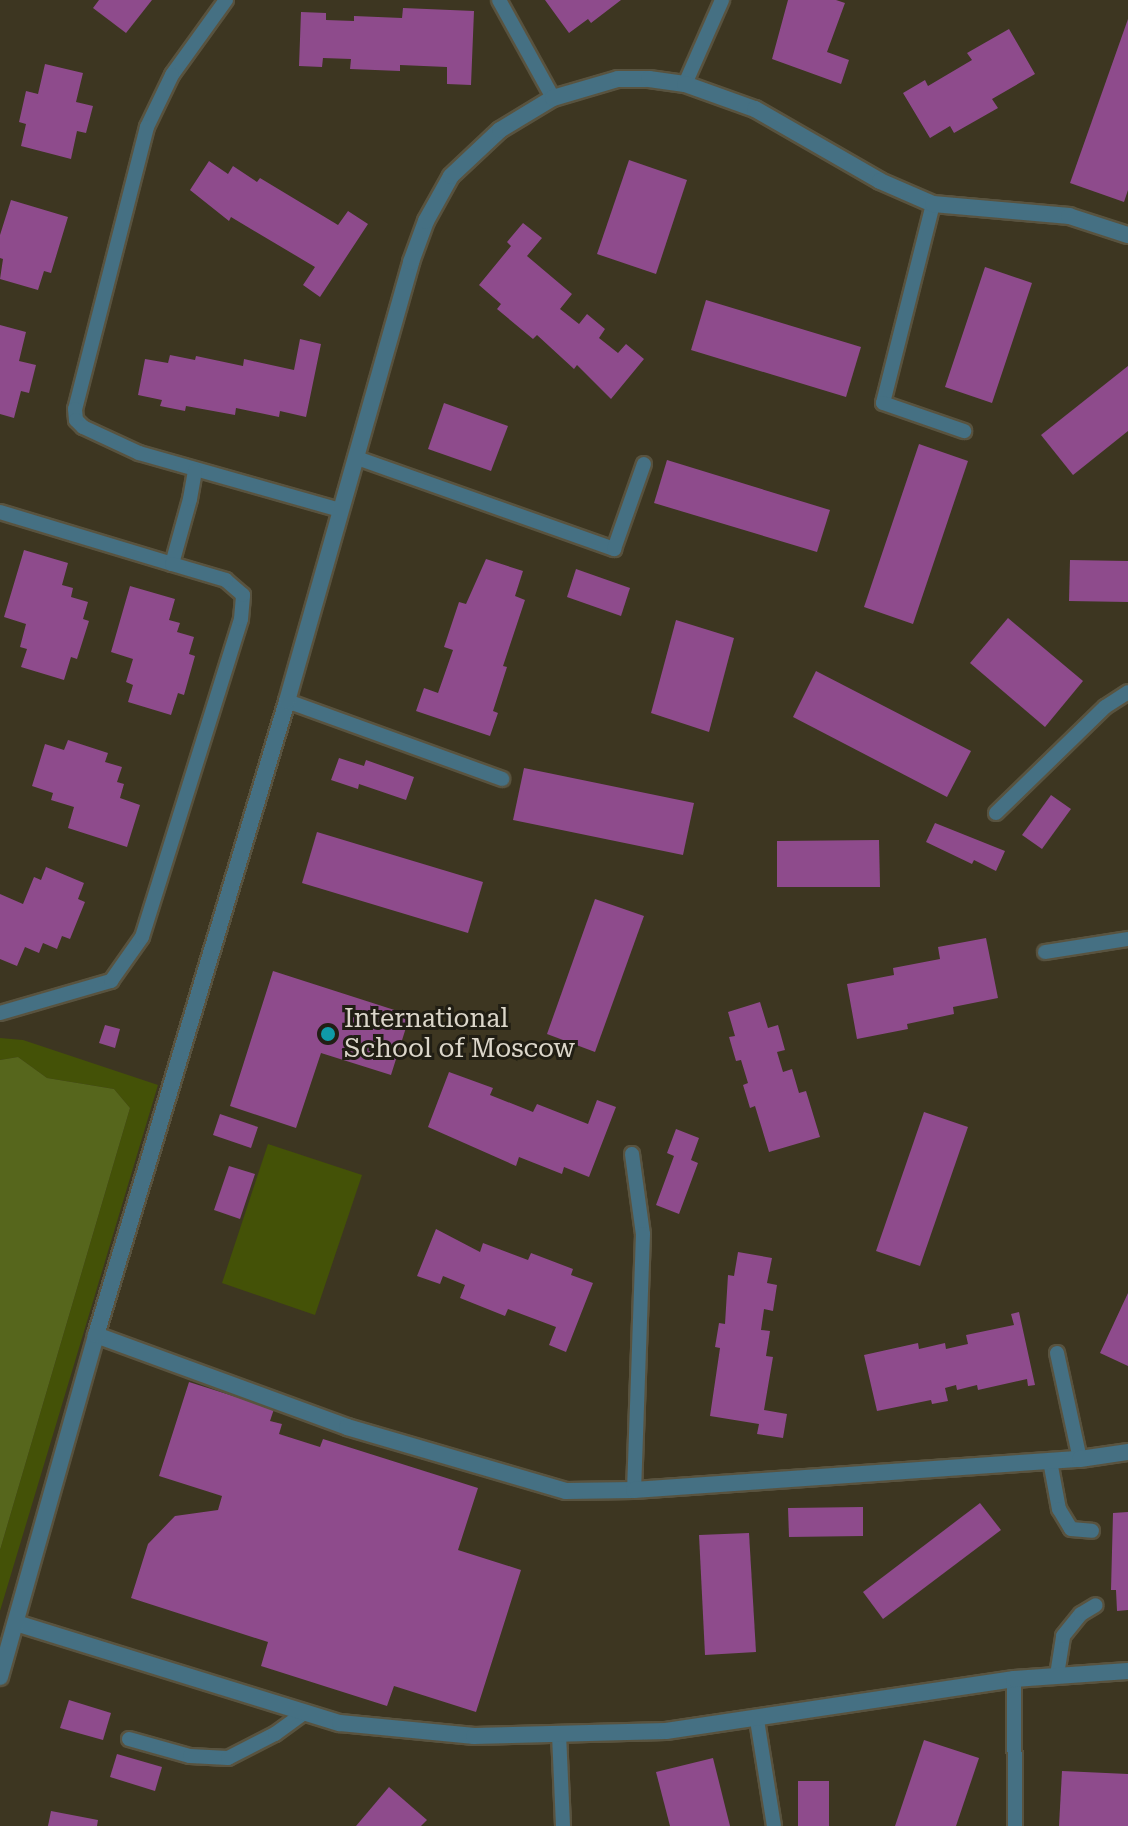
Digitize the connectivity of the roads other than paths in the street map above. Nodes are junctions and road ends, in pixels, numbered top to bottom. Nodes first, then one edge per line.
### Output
1 (226, 0) edge
2 (499, 0) edge
3 (722, 0) edge
4 (685, 84) junction
5 (553, 98) junction
6 (933, 204) junction
7 (1128, 235) edge
8 (964, 431) dead end
9 (357, 458) junction
10 (644, 464) dead end
11 (195, 470) junction
12 (340, 510) junction
13 (0, 512) edge
14 (172, 564) junction
15 (1128, 692) edge
16 (287, 701) junction
17 (502, 779) dead end
18 (996, 813) dead end
19 (1128, 939) edge
20 (1045, 952) dead end
21 (0, 1013) edge
22 (632, 1154) dead end
23 (96, 1335) junction
24 (1057, 1353) dead end
25 (1128, 1452) edge
26 (1080, 1459) junction
27 (1050, 1461) junction
28 (634, 1490) junction
29 (1092, 1531) dead end
30 (1096, 1605) dead end
31 (16, 1623) junction
32 (1128, 1671) edge
33 (1057, 1675) junction
34 (0, 1677) edge
35 (1014, 1679) junction
36 (304, 1713) junction
37 (757, 1720) junction
38 (559, 1734) junction
39 (129, 1739) dead end
40 (563, 1826) edge
41 (774, 1826) edge
42 (1015, 1826) edge

1 - 11 lane
2 - 5 lane
3 - 4 lane
4 - 5 street
4 - 6 street
5 - 9 street
6 - 7 street
6 - 8 lane
9 - 10 lane
9 - 12 street
11 - 12 lane
11 - 14 lane
12 - 16 street
13 - 14 lane
14 - 21 lane
15 - 18 lane
16 - 17 lane
16 - 23 street
19 - 20 lane
22 - 28 lane
23 - 28 street
23 - 31 street
24 - 26 lane
25 - 26 street
26 - 27 street
27 - 28 street
27 - 29 lane
30 - 33 lane
31 - 34 street
31 - 36 street
32 - 33 street
33 - 35 street
35 - 37 street
35 - 42 lane
36 - 38 street
36 - 39 lane
37 - 38 street
37 - 41 lane
38 - 40 lane

